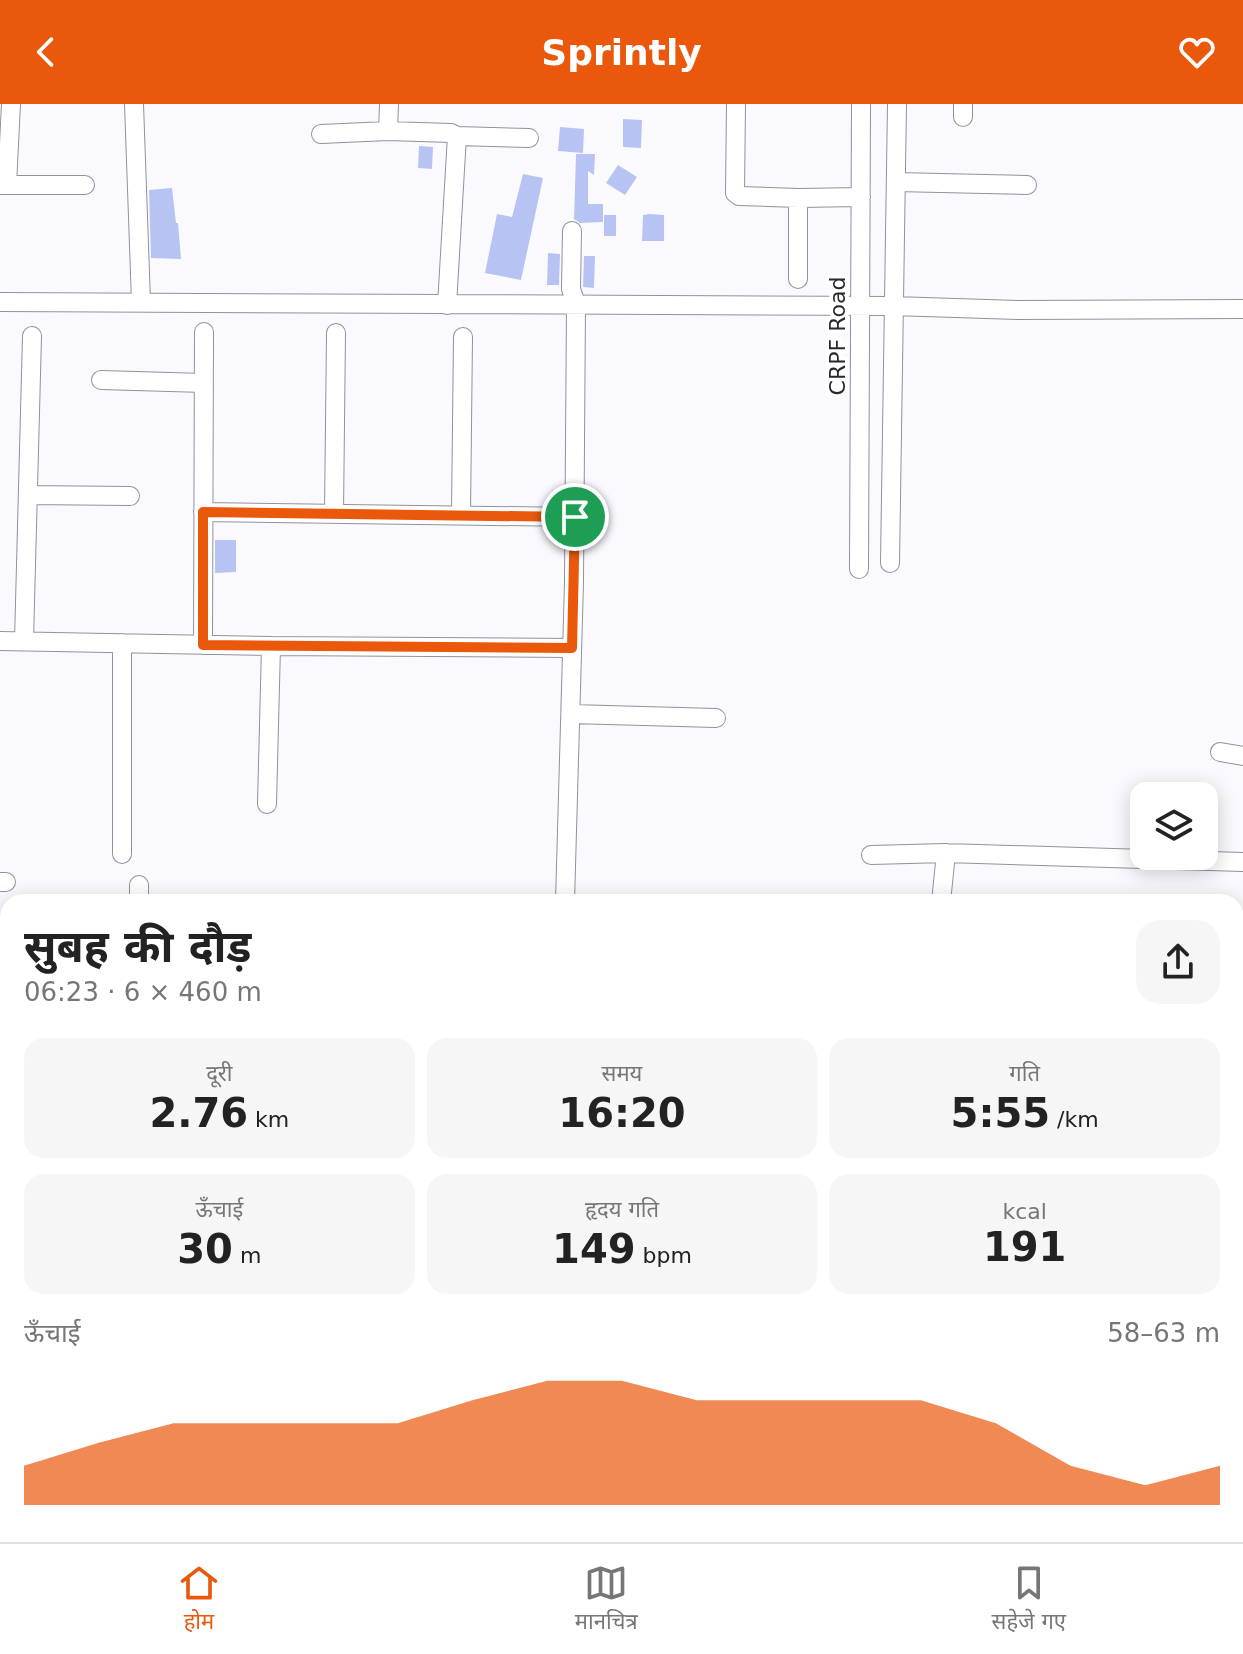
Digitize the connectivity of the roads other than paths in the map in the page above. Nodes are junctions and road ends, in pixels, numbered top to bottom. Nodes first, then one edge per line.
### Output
1 (11, 104) edge
2 (134, 104) edge
3 (389, 104) edge
4 (736, 104) edge
5 (861, 104) edge
6 (897, 104) edge
7 (388, 131) junction
8 (321, 134) dead end
9 (457, 136) junction
10 (529, 138) dead end
11 (896, 182) junction
12 (4, 185) edge
13 (85, 185) dead end
14 (1027, 185) dead end
15 (861, 197) junction
16 (798, 198) junction
17 (572, 231) dead end
18 (798, 279) dead end
19 (0, 302) edge
20 (141, 302) junction
21 (576, 304) junction
22 (447, 305) junction
23 (893, 306) junction
24 (861, 307) junction
25 (1243, 309) edge
26 (204, 332) dead end
27 (336, 333) dead end
28 (32, 336) dead end
29 (463, 337) dead end
30 (101, 380) dead end
31 (204, 383) junction
32 (28, 495) junction
33 (130, 496) dead end
34 (203, 512) junction
35 (334, 513) junction
36 (461, 515) junction
37 (575, 517) junction
38 (890, 563) dead end
39 (859, 569) dead end
40 (0, 641) edge
41 (24, 641) junction
42 (122, 643) junction
43 (203, 645) junction
44 (271, 646) junction
45 (572, 648) junction
46 (571, 714) junction
47 (716, 718) dead end
48 (1220, 752) dead end
49 (1243, 756) edge
50 (267, 804) dead end
51 (946, 853) junction
52 (122, 854) dead end
53 (871, 855) dead end
54 (1243, 862) edge
55 (565, 894) edge
56 (942, 894) edge

1 - 12 street
2 - 20 street
3 - 7 street
4 - 16 street
5 - 15 street, CRPF Road
6 - 11 street
7 - 8 street
7 - 9 street
9 - 10 street
9 - 22 street
11 - 14 street
11 - 23 street
12 - 13 street
15 - 16 street
15 - 24 street, CRPF Road
16 - 18 street
17 - 21 street
19 - 20 street
20 - 22 street
21 - 22 street
21 - 24 street
21 - 37 street
23 - 24 street
23 - 25 street
23 - 38 street
24 - 39 street, CRPF Road
26 - 31 street
27 - 35 street
28 - 32 street
29 - 36 street
30 - 31 street
31 - 34 street
32 - 33 street
32 - 41 street
34 - 35 street
34 - 43 street
35 - 36 street
36 - 37 street
37 - 45 street
40 - 41 street
41 - 42 street
42 - 43 street
42 - 52 street
43 - 44 street
44 - 45 street
44 - 50 street
45 - 46 street
46 - 47 street
46 - 55 street
48 - 49 street
51 - 53 street
51 - 54 street
51 - 56 street

